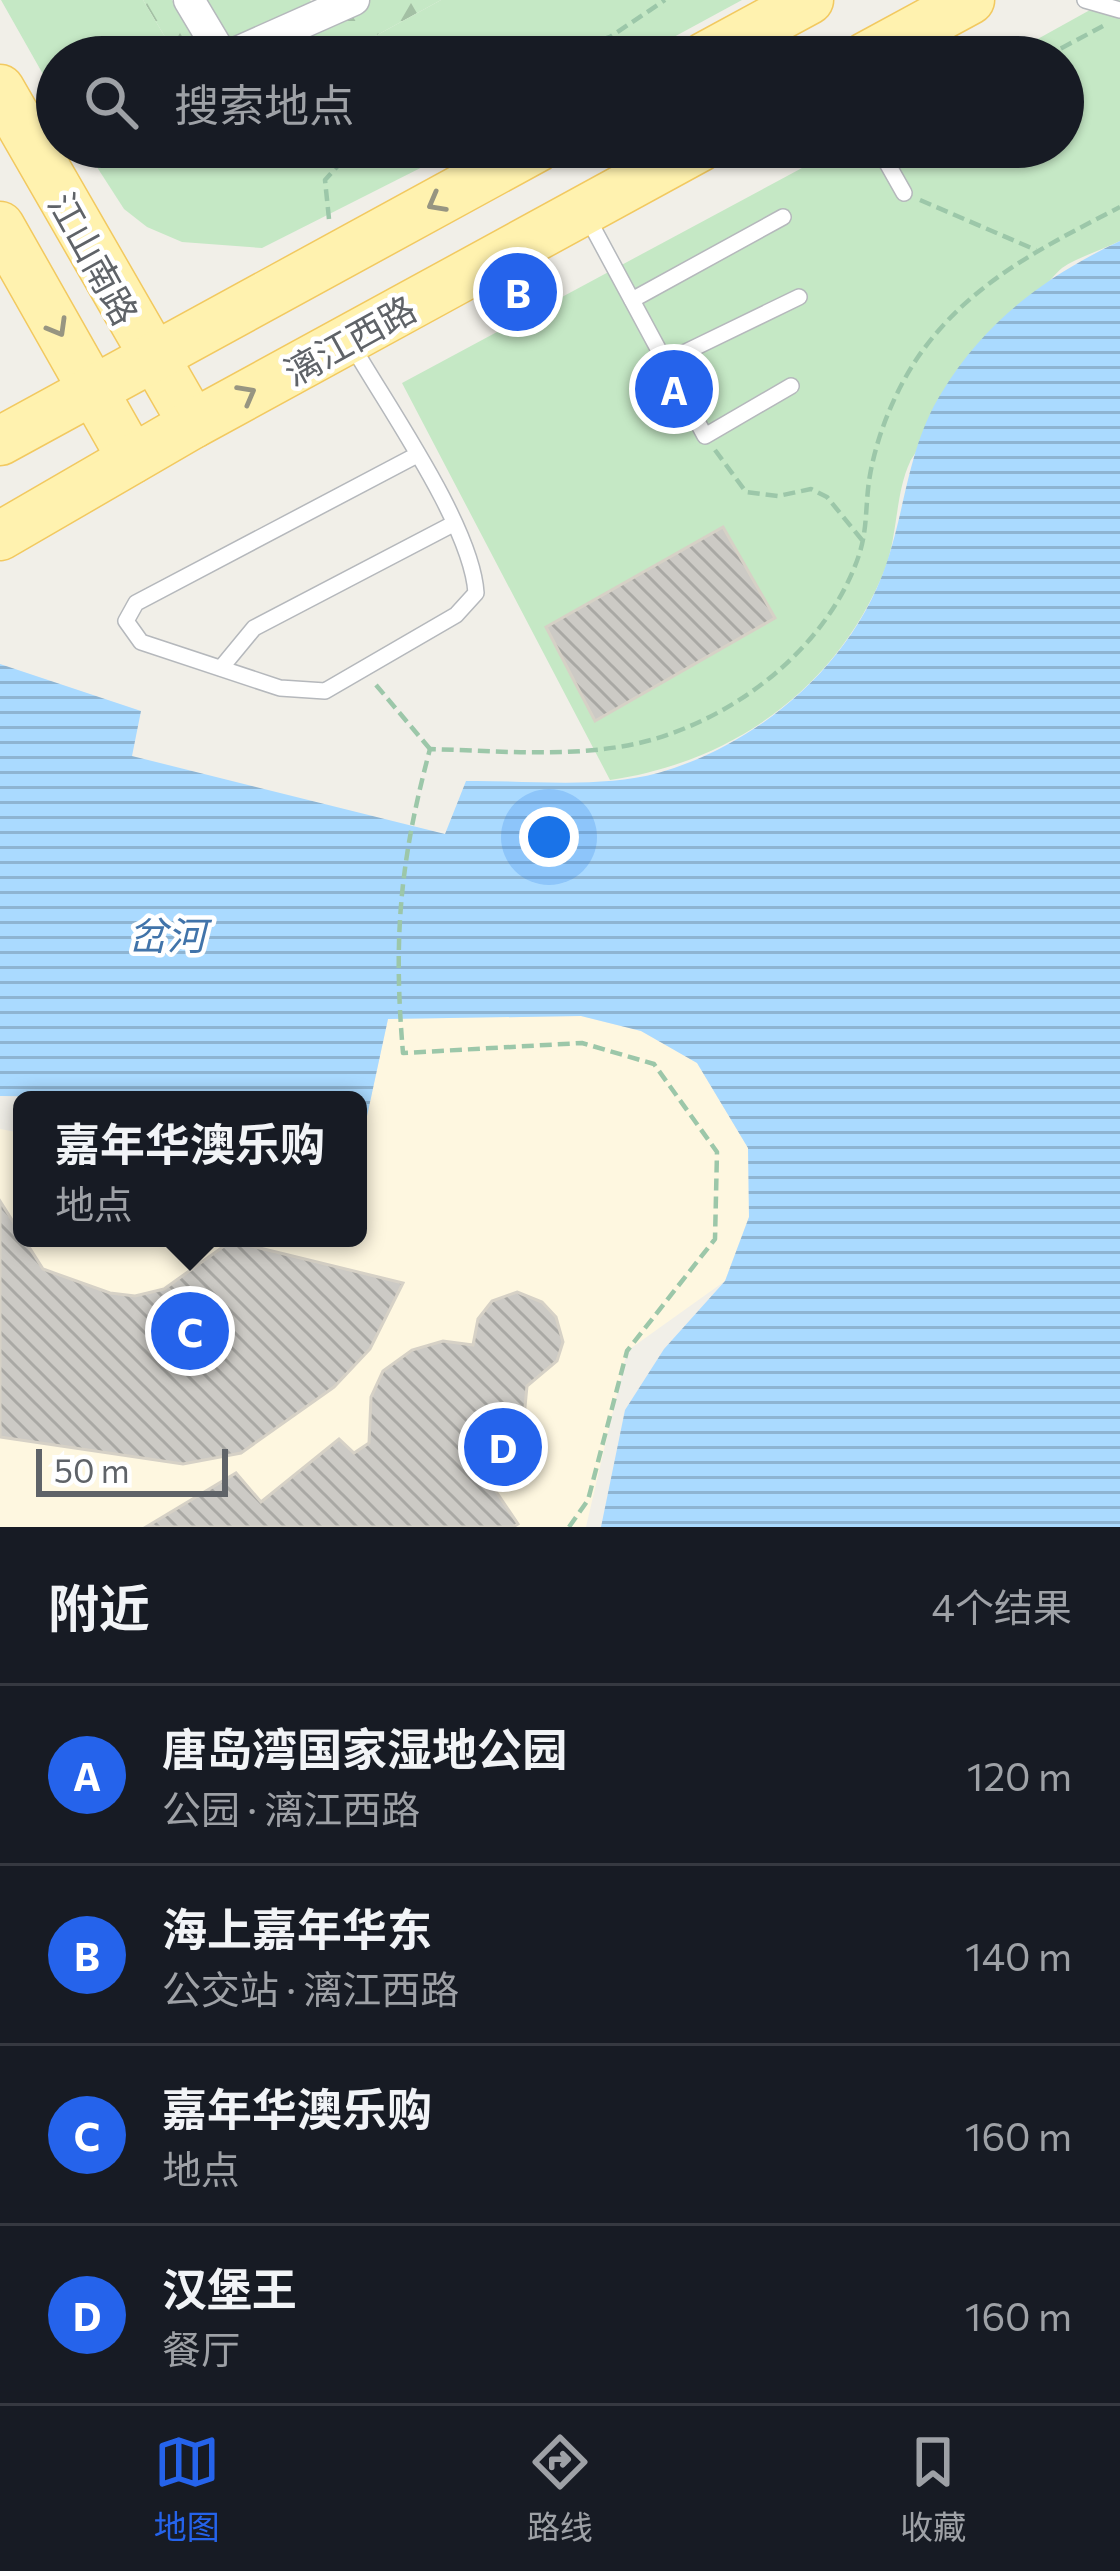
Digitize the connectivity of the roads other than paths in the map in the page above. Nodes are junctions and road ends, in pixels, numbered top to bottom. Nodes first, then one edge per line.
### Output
1 (189, 0) edge
2 (354, 0) edge
3 (809, 0) edge
4 (970, 0) edge
5 (1085, 0) edge
6 (1120, 13) edge
7 (212, 36) edge
8 (273, 36) edge
9 (743, 36) edge
10 (904, 36) edge
11 (0, 89) edge
12 (36, 153) edge
13 (44, 168) edge
14 (499, 168) edge
15 (662, 168) edge
16 (890, 168) edge
17 (904, 193) road end
18 (584, 211) junction
19 (783, 217) dead end
20 (0, 226) edge
21 (799, 297) dead end
22 (632, 300) junction
23 (349, 339) junction
24 (151, 358) junction
25 (665, 362) junction
26 (791, 386) dead end
27 (92, 389) junction
28 (193, 424) junction
29 (0, 441) edge
30 (415, 456) junction
31 (132, 459) junction
32 (453, 524) junction
33 (0, 536) edge
34 (221, 668) junction

1 - 7 street
2 - 8 street
3 - 9 main road
4 - 10 main road
5 - 6 lane
11 - 12 main road, 江山南路
13 - 24 main road, 江山南路
14 -> 24 main road
15 - 18 main road, 漓江西路
16 - 17 lane
18 - 22 lane
18 - 23 main road, 漓江西路
19 - 22 lane
20 -> 27 main road, 江山南路
21 - 25 lane
22 - 25 lane
28 -> 23 main road, 漓江西路
23 - 30 lane
24 - 27 main road
24 - 28 main road, 江山南路
25 - 26 lane
27 - 29 main road
27 - 31 main road, 江山南路
28 - 31 main road, 漓江西路
30 - 32 lane
30 - 34 lane
31 - 33 main road, 漓江西路
32 - 34 lane
32 - 34 lane

